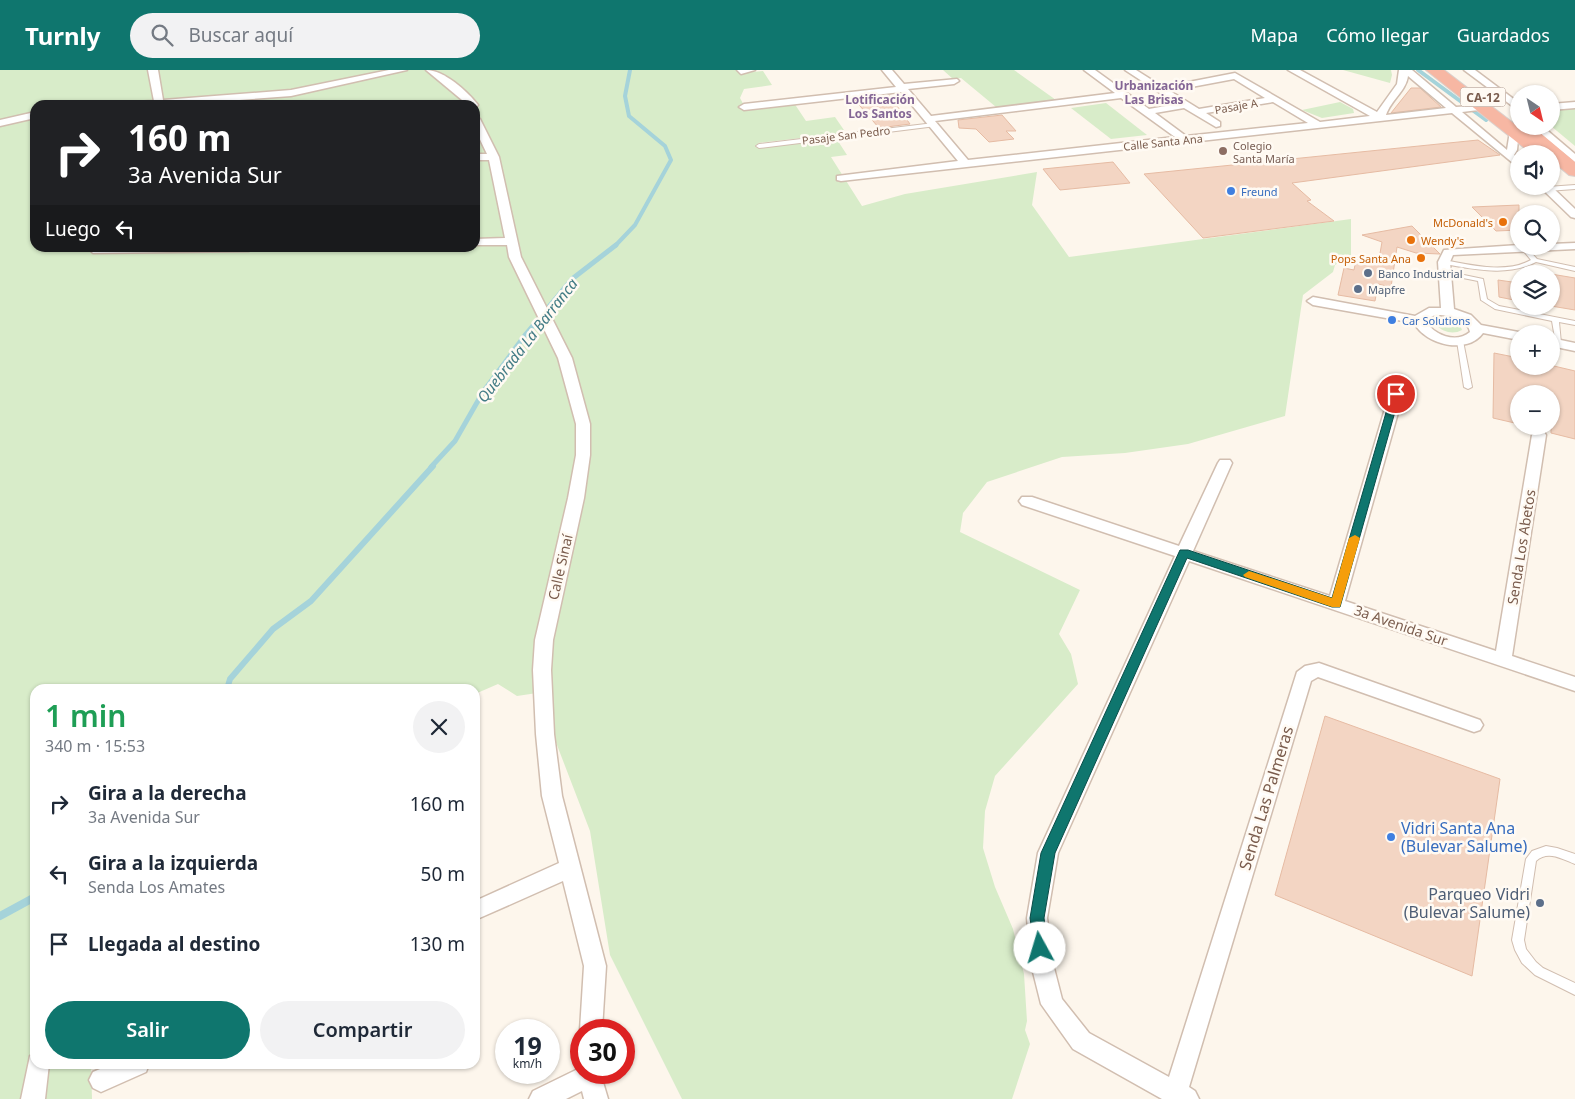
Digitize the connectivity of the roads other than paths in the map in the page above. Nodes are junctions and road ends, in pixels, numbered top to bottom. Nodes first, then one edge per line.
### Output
1 (153, 70) edge
2 (402, 70) edge
3 (431, 70) edge
4 (887, 70) edge
5 (1089, 70) edge
6 (1130, 70) edge
7 (1200, 70) edge
8 (1293, 70) edge
9 (1405, 70) edge
10 (1434, 70) edge
11 (1447, 70) edge
12 (1469, 70) edge
13 (1216, 80) junction
14 (954, 81) dead end
15 (902, 88) junction
16 (1162, 90) junction
17 (1123, 95) junction
18 (1274, 99) junction
19 (158, 100) edge
20 (203, 100) edge
21 (468, 100) edge
22 (1185, 105) junction
23 (1575, 105) edge
24 (1510, 106) edge
25 (1560, 106) edge
26 (744, 107) dead end
27 (1484, 107) junction
28 (1510, 108) edge
29 (1454, 110) junction
30 (1147, 112) junction
31 (1197, 112) junction
32 (30, 116) edge
33 (1380, 118) junction
34 (931, 122) junction
35 (1510, 122) edge
36 (0, 123) edge
37 (1216, 124) dead end
38 (1319, 125) junction
39 (480, 128) edge
40 (1516, 135) edge
41 (1525, 135) edge
42 (1528, 135) edge
43 (1547, 135) edge
44 (1184, 139) junction
45 (1535, 145) edge
46 (759, 146) dead end
47 (494, 156) junction
48 (1508, 156) joint
49 (480, 157) edge
50 (1575, 159) edge
51 (966, 163) junction
52 (1560, 170) edge
53 (1575, 171) edge
54 (842, 178) dead end
55 (1575, 186) edge
56 (1560, 187) edge
57 (1554, 195) edge
58 (1575, 214) edge
59 (511, 241) junction
60 (480, 242) edge
61 (1575, 246) edge
62 (1560, 247) edge
63 (1510, 250) edge
64 (1530, 255) edge
65 (1535, 260) junction
66 (1444, 268) junction
67 (1575, 269) edge
68 (1313, 301) dead end
69 (1448, 312) junction
70 (1555, 319) junction
71 (1419, 320) junction
72 (1575, 323) edge
73 (1555, 325) edge
74 (1477, 328) junction
75 (1510, 334) edge
76 (1460, 341) junction
77 (1560, 344) edge
78 (1575, 347) edge
79 (1468, 387) dead end
80 (1396, 394) dead end
81 (1539, 435) dead end
82 (1225, 463) dead end
83 (1027, 500) dead end
84 (1184, 553) junction
85 (1336, 604) junction
86 (1503, 660) junction
87 (1575, 684) edge
88 (1474, 725) dead end
89 (1575, 859) edge
90 (570, 868) junction
91 (480, 909) edge
92 (1575, 989) edge
93 (592, 1019) edge
94 (37, 1069) edge
95 (126, 1069) edge
96 (101, 1080) dead end
97 (570, 1084) edge
98 (591, 1084) edge
99 (1179, 1097) edge
100 (33, 1099) edge
101 (541, 1099) edge
102 (596, 1099) edge

1 - 19 street
2 - 20 street
3 - 21 street
4 - 15 street
5 - 17 street
6 - 16 street
7 - 13 street
8 - 33 street
9 - 29 street
9 - 33 street
10 - 27 highway, CA-12
11 - 28 highway, CA-12
12 - 24 street
13 - 16 street
13 - 18 street
14 - 15 street
15 - 26 street
15 - 34 street
16 - 22 street
17 - 30 street
17 - 34 street
18 - 31 street, Pasaje A
18 - 38 street
22 - 30 street
22 - 31 street
23 - 25 street
27 - 29 street, Calle Santa Ana
27 - 35 highway, CA-12
29 - 33 street, Calle Santa Ana
29 - 48 street
30 - 44 street
31 - 37 street
32 - 36 street
33 - 38 street, Calle Santa Ana
34 - 46 lane, Pasaje San Pedro
34 - 51 street
38 - 44 street, Calle Santa Ana
39 - 47 street, Calle Sinaí
40 - 48 street
41 - 45 highway, CA-12
42 - 53 highway, CA-12
43 - 50 street
44 - 51 street, Calle Santa Ana
47 - 49 street
47 - 59 street, Calle Sinaí
51 - 54 street, Calle Santa Ana
52 - 55 highway
55 - 56 lane
57 - 58 street
59 - 60 street
59 - 90 street, Calle Sinaí
61 - 62 street
63 - 66 street
64 - 65 lane
65 - 66 lane
65 - 67 lane
66 - 69 street
66 - 70 lane
68 - 71 street
69 - 71 street
69 - 74 street
70 - 72 lane
70 - 73 lane
71 - 76 street
74 - 75 street
74 - 76 street
76 - 79 lane
77 - 78 street
80 - 85 street
81 - 86 street, Senda Los Abetos
82 - 84 street
83 - 84 street, 3a Avenida Sur
84 - 85 street, 3a Avenida Sur
84 - 99 street
85 - 86 street, 3a Avenida Sur
86 - 87 street, 3a Avenida Sur
88 - 99 street, Senda Las Palmeras
89 - 92 lane
90 - 91 street
90 - 93 street, Calle Sinaí
94 - 100 street
95 - 96 street
97 - 101 street
98 - 102 street

